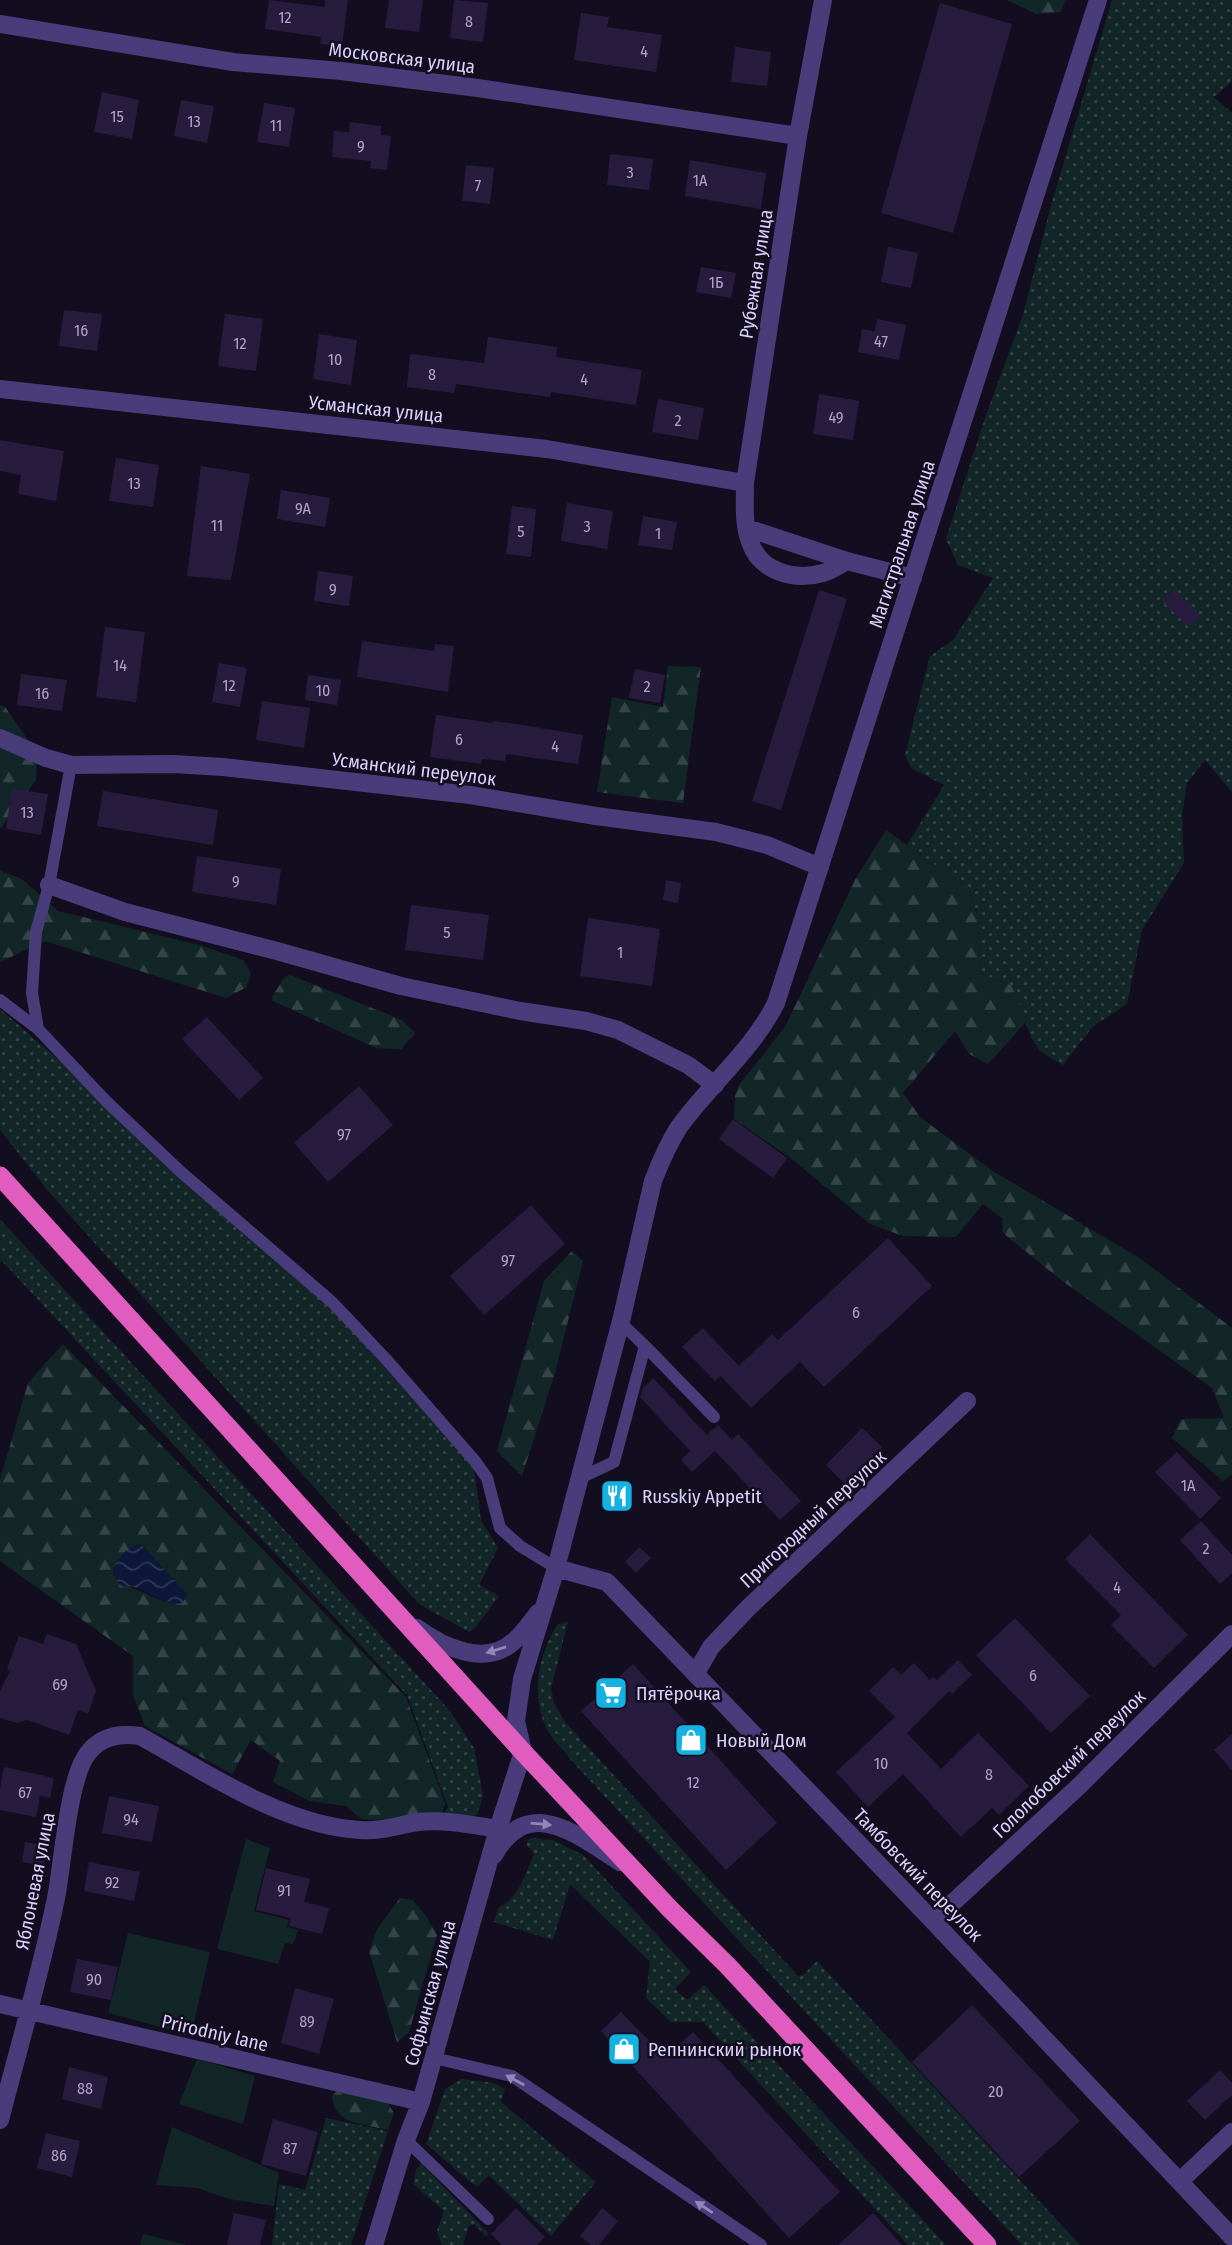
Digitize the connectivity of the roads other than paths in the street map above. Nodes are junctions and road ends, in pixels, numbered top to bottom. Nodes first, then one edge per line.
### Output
1 (823, 0) edge
2 (1098, 0) edge
3 (0, 24) edge
4 (798, 136) junction
5 (0, 389) edge
6 (745, 483) junction
7 (747, 528) junction
8 (847, 561) junction
9 (913, 578) junction
10 (0, 738) edge
11 (71, 765) junction
12 (820, 867) junction
13 (49, 885) junction
14 (0, 1000) edge
15 (38, 1029) junction
16 (715, 1085) junction
17 (0, 1176) edge
18 (621, 1322) junction
19 (645, 1346) junction
20 (967, 1401) dead end
21 (714, 1417) dead end
22 (580, 1478) junction
23 (556, 1568) junction
24 (545, 1605) junction
25 (392, 1609) junction
26 (1232, 1634) edge
27 (696, 1673) junction
28 (523, 1752) junction
29 (498, 1829) junction
30 (636, 1872) junction
31 (482, 1884) junction
32 (933, 1921) junction
33 (0, 2004) edge
34 (29, 2011) junction
35 (434, 2058) junction
36 (421, 2102) junction
37 (0, 2120) edge
38 (1232, 2132) edge
39 (405, 2140) junction
40 (1180, 2181) junction
41 (488, 2219) dead end
42 (1232, 2237) edge
43 (374, 2245) edge
44 (761, 2245) edge
45 (988, 2245) edge

1 - 4 street, Рубежная улица
2 - 9 street, Магистральная улица
3 - 4 street, Московская улица
4 - 6 street, Рубежная улица
5 - 6 street, Усманская улица
6 - 7 street, Рубежная улица
7 - 8 street
7 - 8 street, Рубежная улица
8 - 9 street
9 - 12 street, Магистральная улица
10 - 11 street, Усманский переулок
11 - 12 street, Усманский переулок
11 - 13 lane
12 - 16 street, Магистральная улица
13 - 15 lane
13 - 16 street
14 - 15 lane
15 - 23 lane
16 - 18 street, Магистральная улица
17 - 25 highway
18 - 19 lane
18 - 22 street, Магистральная улица
19 - 21 lane
19 - 22 lane
20 - 27 street, Пригородный переулок
22 - 23 street, Магистральная улица
23 - 24 street, Магистральная улица
23 - 27 street, Тамбовский переулок
24 -> 25 street
24 - 28 street, Магистральная улица
25 - 28 highway
26 - 32 street, Гололобовский переулок
27 - 32 street, Тамбовский переулок
28 - 29 street, Софьинская улица
28 - 30 highway
29 - 31 street, Софьинская улица
29 - 34 street, Яблоневая улица
31 -> 30 street
30 - 45 highway
31 - 35 street, Софьинская улица
32 - 40 street, Тамбовский переулок
33 - 34 street, Prirodniy lane
34 - 36 street, Prirodniy lane
34 - 37 street, Яблоневая улица
35 - 36 street, Софьинская улица
44 -> 35 lane
36 - 39 street, Софьинская улица
38 - 40 street
39 - 41 lane
39 - 43 street, Софьинская улица
40 - 42 street, Тамбовский переулок

